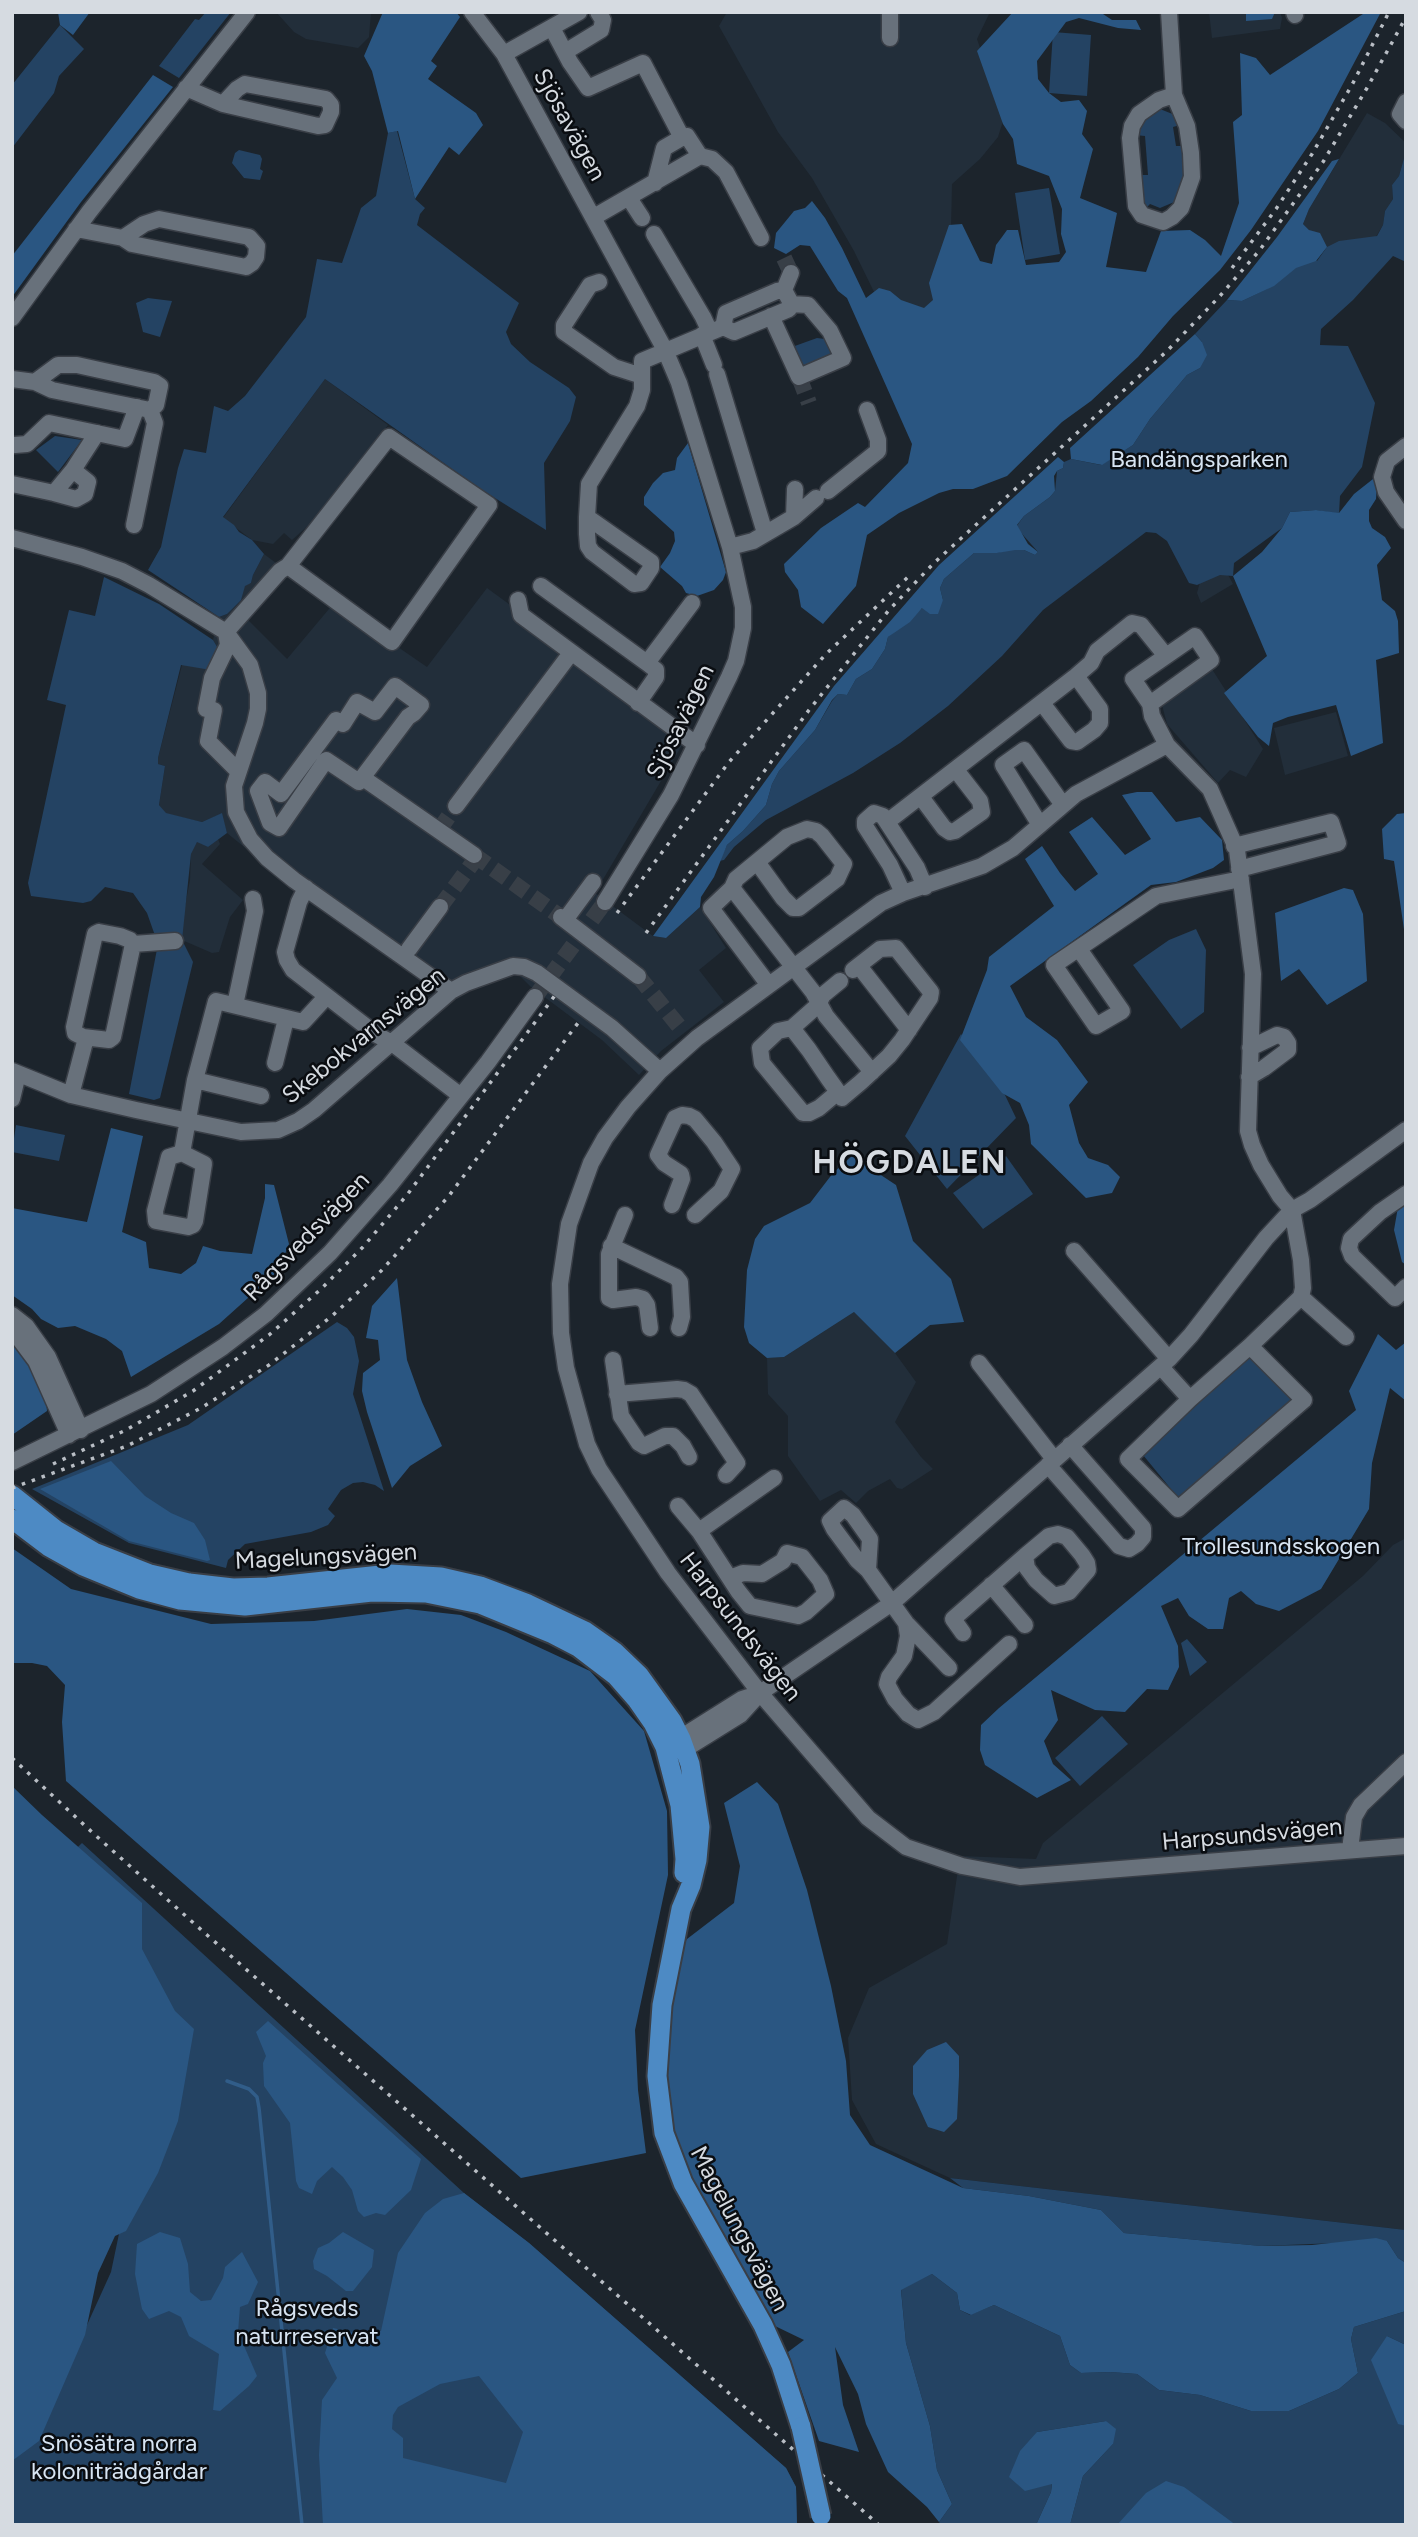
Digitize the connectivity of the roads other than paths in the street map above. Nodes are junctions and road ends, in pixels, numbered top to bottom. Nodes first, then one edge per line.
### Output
1 (247, 12) edge
2 (472, 12) edge
3 (579, 12) edge
4 (598, 12) edge
5 (890, 12) edge
6 (1169, 12) edge
7 (552, 27) junction
8 (890, 38) dead end
9 (565, 52) junction
10 (505, 54) junction
11 (186, 88) junction
12 (1174, 95) junction
13 (1406, 102) edge
14 (223, 104) junction
15 (1406, 121) edge
16 (683, 136) junction
17 (700, 156) junction
18 (655, 183) junction
19 (629, 198) junction
20 (594, 217) junction
21 (642, 218) dead end
22 (76, 229) junction
23 (654, 234) dead end
24 (123, 238) junction
25 (761, 238) dead end
26 (791, 273) tunnel mouth
27 (599, 282) dead end
28 (787, 297) junction
29 (771, 316) junction
30 (12, 318) edge
31 (712, 331) junction
32 (666, 350) junction
33 (642, 376) junction
34 (12, 379) edge
35 (34, 382) junction
36 (144, 408) junction
37 (867, 410) dead end
38 (97, 433) junction
39 (15, 445) dead end
40 (1406, 446) edge
41 (73, 470) junction
42 (12, 484) edge
43 (795, 489) dead end
44 (54, 493) junction
45 (587, 517) junction
46 (794, 517) junction
47 (1406, 521) edge
48 (134, 524) dead end
49 (765, 533) junction
50 (12, 538) edge
51 (730, 547) junction
52 (288, 566) junction
53 (541, 586) dead end
54 (518, 600) dead end
55 (692, 603) dead end
56 (226, 632) junction
57 (571, 653) junction
58 (1166, 656) junction
59 (648, 663) junction
60 (1076, 676) junction
61 (638, 703) junction
62 (1042, 703) junction
63 (1150, 704) junction
64 (697, 744) junction
65 (1167, 745) junction
66 (237, 770) junction
67 (956, 770) junction
68 (363, 778) junction
69 (921, 797) junction
70 (1063, 805) junction
71 (456, 806) tunnel mouth
72 (887, 822) junction
73 (1040, 825) junction
74 (1234, 846) junction
75 (474, 855) tunnel mouth
76 (757, 862) junction
77 (1240, 874) junction
78 (593, 882) dead end
79 (925, 887) junction
80 (306, 888) junction
81 (732, 888) junction
82 (903, 893) junction
83 (253, 900) dead end
84 (605, 902) tunnel mouth
85 (440, 907) tunnel mouth
86 (175, 941) dead end
87 (133, 944) junction
88 (410, 949) dead end
89 (1079, 949) junction
90 (793, 967) junction
91 (638, 976) tunnel mouth
92 (840, 981) dead end
93 (768, 984) junction
94 (451, 991) junction
95 (326, 996) junction
96 (535, 997) tunnel mouth
97 (235, 1005) junction
98 (818, 1005) junction
99 (286, 1018) junction
100 (792, 1028) junction
101 (909, 1030) junction
102 (86, 1038) junction
103 (392, 1043) junction
104 (1250, 1048) junction
105 (275, 1063) dead end
106 (660, 1071) junction
107 (872, 1072) junction
108 (15, 1073) edge
109 (1249, 1077) junction
110 (195, 1080) junction
111 (838, 1092) junction
112 (71, 1094) junction
113 (261, 1096) dead end
114 (461, 1096) junction
115 (12, 1099) edge
116 (187, 1121) junction
117 (1406, 1130) edge
118 (182, 1153) junction
119 (1406, 1194) edge
120 (672, 1205) dead end
121 (1292, 1210) junction
122 (625, 1215) dead end
123 (695, 1215) dead end
124 (611, 1246) junction
125 (1074, 1251) dead end
126 (1406, 1287) edge
127 (1301, 1297) junction
128 (12, 1315) edge
129 (650, 1328) dead end
130 (679, 1328) dead end
131 (12, 1329) edge
132 (1346, 1337) dead end
133 (1250, 1346) junction
134 (613, 1360) dead end
135 (979, 1363) dead end
136 (1165, 1363) junction
137 (617, 1394) junction
138 (1190, 1399) junction
139 (75, 1432) junction
140 (1070, 1446) junction
141 (689, 1457) dead end
142 (16, 1461) edge
143 (1051, 1462) junction
144 (726, 1475) dead end
145 (774, 1478) dead end
146 (12, 1495) edge
147 (678, 1506) dead end
148 (12, 1520) edge
149 (699, 1531) junction
150 (1025, 1556) dead end
151 (868, 1570) dead end
152 (730, 1577) junction
153 (991, 1585) junction
154 (892, 1603) junction
155 (906, 1623) junction
156 (1025, 1625) dead end
157 (963, 1633) dead end
158 (1009, 1644) dead end
159 (949, 1668) dead end
160 (760, 1693) junction
161 (675, 1748) junction
162 (1406, 1762) edge
163 (1406, 1846) edge
164 (1350, 1850) junction
165 (822, 2520) edge

1 - 11 street
2 - 10 street, Sjösavägen
3 - 7 street, Sjösavägen
4 - 9 street, Sjösavägen
5 - 8 street
6 - 12 street
7 - 9 street
7 - 10 street, Sjösavägen
9 - 16 street
10 - 20 street, Sjösavägen
11 - 14 street
11 - 22 street
12 - 12 street
13 - 15 street
14 - 14 street
16 - 17 street
16 - 18 street
17 - 18 street, Sjösavägen
17 - 25 street
18 - 19 street, Sjösavägen
19 - 20 street, Sjösavägen
19 - 21 street
20 - 32 street, Sjösavägen
22 - 24 street
22 - 30 street
23 - 31 street
24 - 24 street
26 - 28 street
27 - 33 street
28 - 29 street
28 - 29 street
28 - 31 street
29 - 31 street
31 - 32 street
31 - 49 street
32 - 33 street
32 - 51 street, Sjösavägen
33 - 45 street
34 - 35 street
35 - 36 street
35 - 36 street
36 - 38 street
36 - 48 street
37 - 46 street
38 - 39 street
38 - 41 street
40 - 47 street
41 - 44 street
41 - 44 street
42 - 44 street
43 - 46 street
45 - 45 street
46 - 49 street
49 - 51 street
50 - 56 street
51 - 64 street, Sjösavägen
52 - 52 street
52 - 56 street
53 - 59 street
54 - 57 street
55 - 59 street
56 - 66 street
56 - 66 street
57 - 61 street
57 - 71 street
58 - 60 street
58 - 63 street
58 - 63 street
59 - 61 street
60 - 62 street
60 - 62 street
61 - 64 street
62 - 67 street
63 - 65 street
64 - 84 street, Sjösavägen
65 - 70 street, Harpsundsvägen
65 - 74 street
66 - 80 street
67 - 69 street
67 - 69 street
68 - 68 street
68 - 75 street
69 - 72 street
70 - 73 street, Harpsundsvägen
70 - 73 street
72 - 79 street
72 - 82 street
73 - 79 street, Harpsundsvägen
74 - 77 street
74 - 77 street
76 - 76 street
76 - 81 street
77 - 89 street
77 - 104 street
78 - 91 street
79 - 82 street, Harpsundsvägen
80 - 94 street
80 - 95 street
81 - 90 street
81 - 93 street
82 - 90 street, Harpsundsvägen
83 - 97 street
85 - 88 street
86 - 87 street
87 - 102 street
87 - 102 street
89 - 89 street
90 - 93 street, Harpsundsvägen
90 - 98 street
92 - 98 street
93 - 106 street, Harpsundsvägen
94 - 103 street, Skebokvarnsvägen
94 - 106 street, Skebokvarnsvägen
95 - 99 street
95 - 103 street
96 - 114 street
97 - 99 street
97 - 110 street
98 - 100 street
98 - 107 street
99 - 105 street
100 - 111 street
100 - 111 street
101 - 101 street
101 - 107 street
102 - 112 street
103 - 114 street
103 - 116 street, Skebokvarnsvägen
104 - 109 street
104 - 109 street
106 - 160 street, Harpsundsvägen
107 - 111 street
108 - 112 street, Skebokvarnsvägen
108 - 115 street, Skebokvarnsvägen
109 - 121 street
110 - 113 street, Skebokvarnsvägen
110 - 116 street
112 - 116 street, Skebokvarnsvägen
114 - 139 street, Rågsvedsvägen
116 - 118 street
117 - 121 street
118 - 118 street
119 - 126 street
120 - 123 street
121 - 127 street
121 - 136 street
122 - 124 street
124 - 129 street
124 - 130 street
125 - 136 street
127 - 132 street
127 - 133 street
128 - 139 street
131 - 139 street
133 - 138 street
133 - 138 street
134 - 137 street
135 - 143 street
136 - 138 street
136 - 140 street
137 - 141 street
137 - 144 street
139 - 142 street, Rågsvedsvägen
140 - 143 street
140 - 143 street
143 - 154 street
145 - 149 street, Harpsundsvägen
146 - 161 main road, Magelungsvägen
147 - 149 street, Harpsundsvägen
148 - 161 main road, Magelungsvägen
149 - 152 street, Harpsundsvägen
150 - 153 street
151 - 154 street
152 - 152 street, Harpsundsvägen
153 - 156 street
153 - 157 street
154 - 155 street
154 - 160 street
155 - 158 street
155 - 159 street
160 - 161 street
160 - 164 street, Harpsundsvägen
161 - 165 main road, Magelungsvägen, bridge
162 - 164 street
163 - 164 street, Harpsundsvägen

